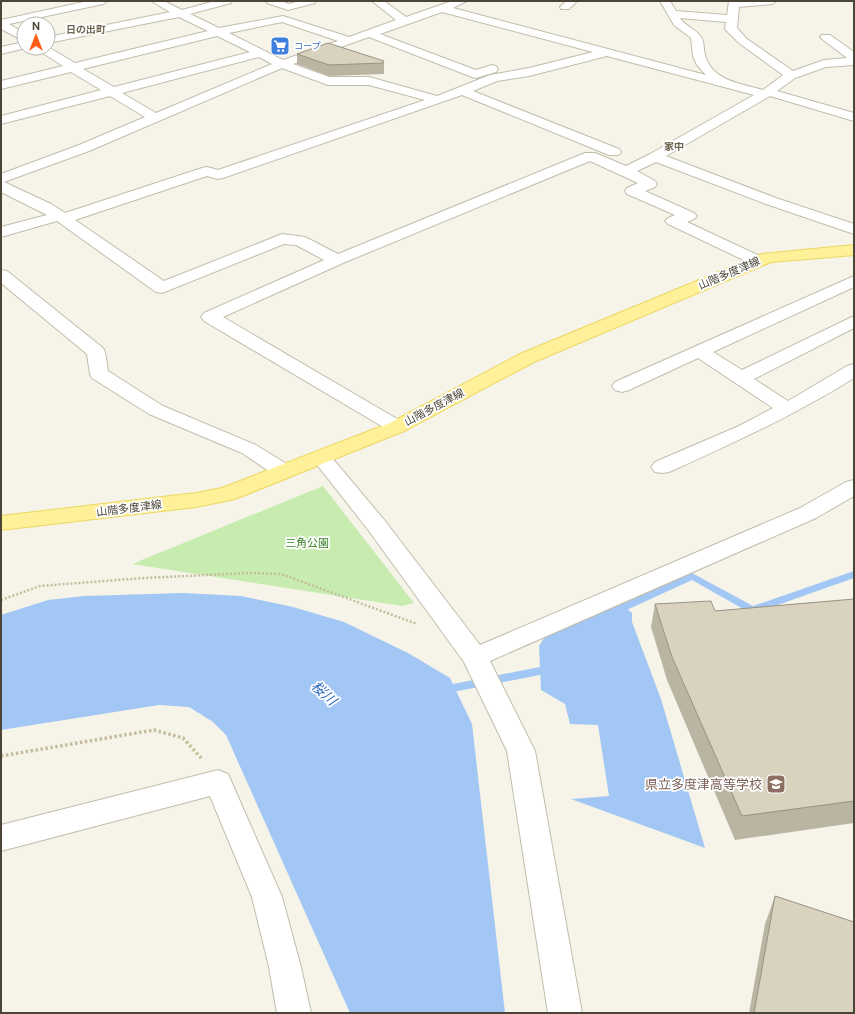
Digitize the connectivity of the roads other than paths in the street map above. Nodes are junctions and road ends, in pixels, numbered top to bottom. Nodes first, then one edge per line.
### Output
1 (103, 1) edge
2 (156, 1) edge
3 (227, 1) edge
4 (271, 1) edge
5 (311, 1) edge
6 (377, 1) edge
7 (462, 1) edge
8 (664, 1) edge
9 (772, 1) edge
10 (734, 2) edge
11 (441, 8) junction
12 (181, 13) junction
13 (672, 14) junction
14 (731, 19) junction
15 (404, 21) junction
16 (1, 23) edge
17 (218, 32) junction
18 (16, 33) edge
19 (368, 33) junction
20 (826, 37) dead end
21 (56, 38) edge
22 (348, 40) junction
23 (16, 47) edge
24 (1, 51) edge
25 (607, 52) junction
26 (261, 53) junction
27 (54, 56) edge
28 (854, 58) edge
29 (854, 61) edge
30 (282, 64) junction
31 (72, 67) junction
32 (492, 69) dead end
33 (791, 76) junction
34 (720, 82) junction
35 (1, 85) edge
36 (462, 91) junction
37 (112, 92) junction
38 (766, 93) junction
39 (438, 100) junction
40 (854, 117) edge
41 (155, 118) junction
42 (1, 120) edge
43 (649, 161) junction
44 (626, 171) junction
45 (1, 179) edge
46 (1, 186) edge
47 (61, 217) junction
48 (854, 230) edge
49 (1, 232) edge
50 (854, 250) edge
51 (337, 260) junction
52 (758, 261) junction
53 (1, 275) edge
54 (854, 281) edge
55 (854, 322) edge
56 (700, 350) junction
57 (854, 370) edge
58 (741, 378) junction
59 (622, 386) dead end
60 (787, 409) junction
61 (397, 427) junction
62 (321, 458) junction
63 (662, 467) dead end
64 (283, 471) junction
65 (854, 487) edge
66 (1, 523) edge
67 (475, 657) junction
68 (1, 838) edge
69 (294, 1013) edge
70 (565, 1013) edge

1 - 16 street
2 - 12 street
3 - 12 street
4 - 5 street
6 - 15 street
7 - 11 street
8 - 13 street
9 - 10 street
10 - 14 street
11 - 15 street
11 - 25 street
12 - 17 street
12 - 21 street
13 - 14 street
13 - 34 street
14 - 33 street
15 - 19 street
16 - 18 street
17 - 22 street
17 - 26 street
17 - 31 street
19 - 22 street
19 - 32 street
20 - 28 street
22 - 30 street
23 - 24 street
25 - 34 street
25 - 36 street
26 - 30 street
26 - 37 street
27 - 31 street
29 - 33 street
30 - 39 street
30 - 41 street
31 - 35 street
31 - 37 street
33 - 38 street
34 - 38 street
36 - 39 street
36 - 43 street
37 - 41 street
37 - 42 street
38 - 40 street
38 - 43 street
39 - 47 street
41 - 45 street
43 - 44 street
43 - 48 street
44 - 51 street
44 - 52 street
46 - 47 street
47 - 49 street
47 - 51 street
50 - 52 main road, 山階多度津線
51 - 61 street
52 - 61 main road, 山階多度津線
53 - 64 street
54 - 56 street
55 - 58 street
56 - 58 street
56 - 59 street
57 - 60 street
58 - 60 street
60 - 63 street
61 - 62 main road, 山階多度津線
62 - 64 main road, 山階多度津線
62 - 67 street
64 - 66 main road, 山階多度津線
65 - 67 street
67 - 70 street
68 - 69 street

